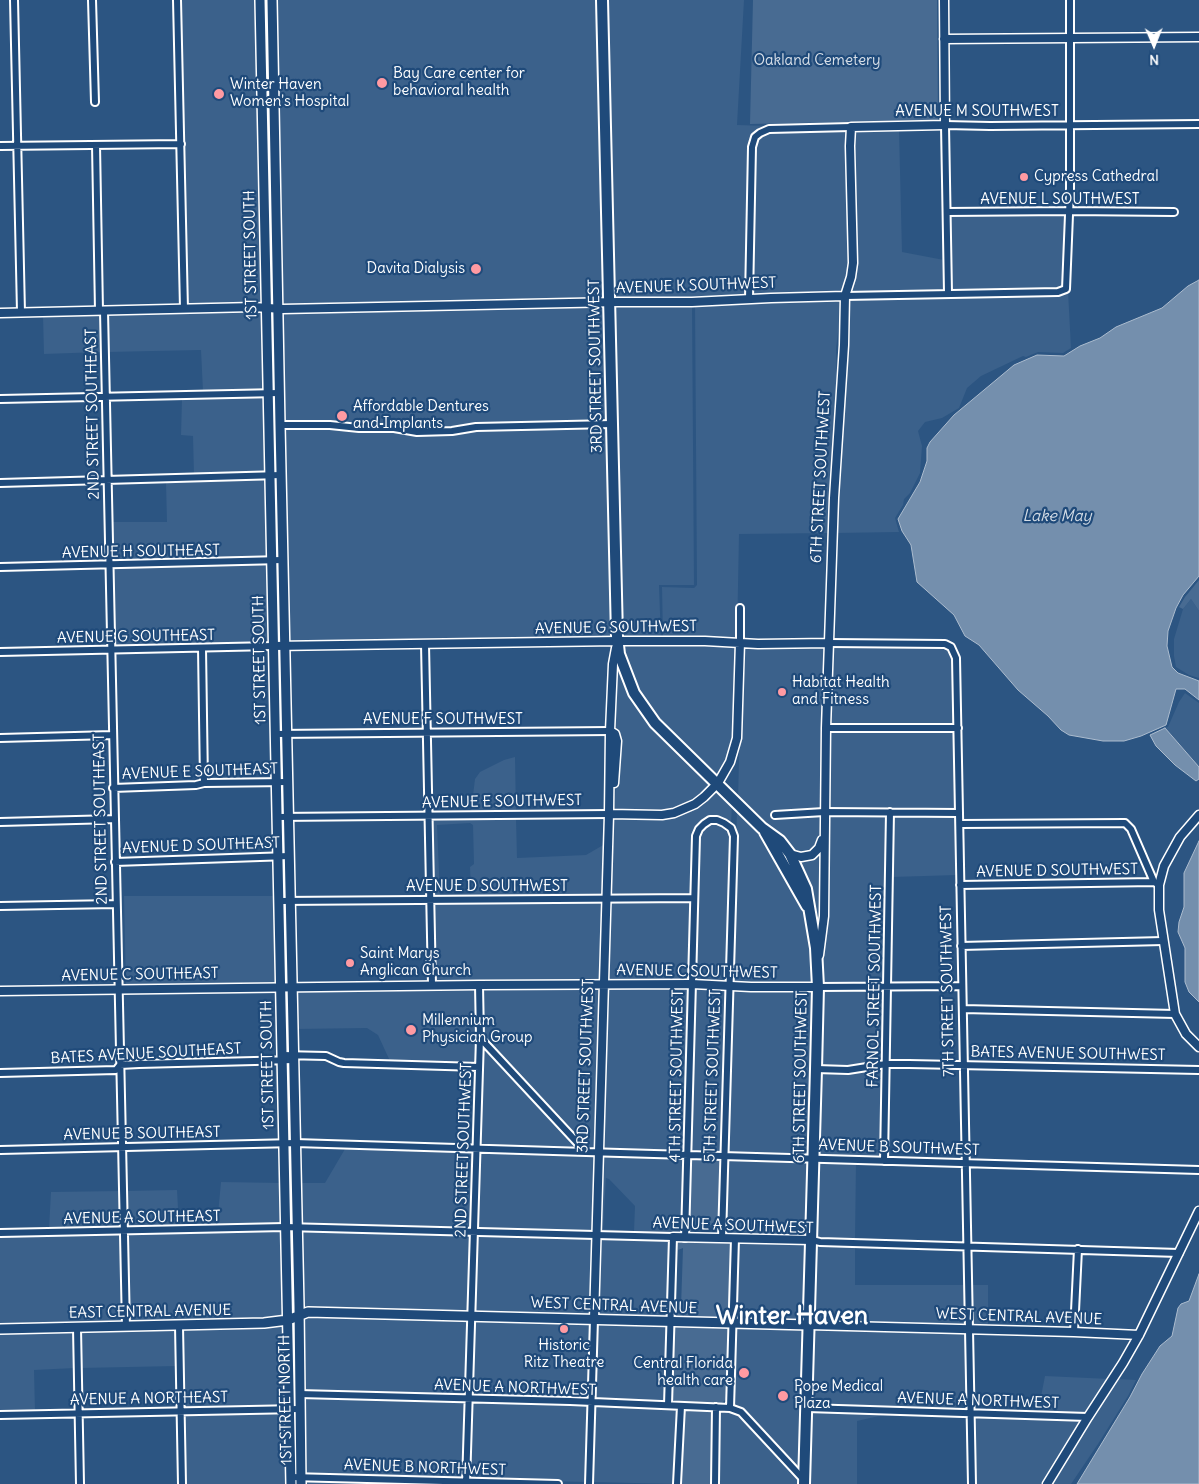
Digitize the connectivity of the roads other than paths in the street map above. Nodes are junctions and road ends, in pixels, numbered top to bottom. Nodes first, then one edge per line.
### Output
1 (14, 0) edge
2 (92, 0) edge
3 (177, 0) edge
4 (260, 0) edge
5 (272, 0) edge
6 (602, 0) edge
7 (944, 0) edge
8 (1070, 0) edge
9 (1070, 38) junction
10 (1199, 38) edge
11 (944, 39) junction
12 (95, 102) dead end
13 (1199, 124) edge
14 (945, 125) junction
15 (1071, 125) junction
16 (851, 127) junction
17 (180, 144) junction
18 (96, 145) junction
19 (0, 146) edge
20 (17, 146) junction
21 (1069, 211) junction
22 (946, 212) junction
23 (1174, 212) dead end
24 (948, 293) junction
25 (845, 296) junction
26 (749, 299) junction
27 (609, 302) junction
28 (266, 307) junction
29 (184, 309) junction
30 (277, 309) junction
31 (101, 311) junction
32 (20, 312) junction
33 (0, 313) edge
34 (268, 393) junction
35 (279, 393) junction
36 (106, 396) junction
37 (0, 399) edge
38 (612, 424) junction
39 (280, 425) junction
40 (281, 475) junction
41 (271, 477) junction
42 (108, 481) junction
43 (0, 483) edge
44 (282, 560) junction
45 (271, 561) junction
46 (109, 565) junction
47 (0, 567) edge
48 (740, 608) dead end
49 (617, 641) junction
50 (740, 642) junction
51 (830, 643) junction
52 (425, 644) junction
53 (273, 646) junction
54 (285, 646) junction
55 (202, 648) junction
56 (111, 650) junction
57 (0, 652) edge
58 (955, 653) joint
59 (826, 728) junction
60 (958, 728) junction
61 (610, 731) junction
62 (426, 732) junction
63 (286, 733) junction
64 (275, 734) junction
65 (112, 735) junction
66 (0, 738) edge
67 (276, 782) junction
68 (288, 782) junction
69 (204, 783) junction
70 (718, 783) junction
71 (113, 788) junction
72 (824, 812) junction
73 (890, 812) junction
74 (959, 813) junction
75 (609, 814) junction
76 (775, 814) dead end
77 (1199, 814) edge
78 (288, 816) junction
79 (428, 816) junction
80 (277, 817) junction
81 (114, 820) junction
82 (0, 822) edge
83 (960, 824) junction
84 (728, 826) joint
85 (762, 828) junction
86 (824, 830) junction
87 (790, 854) junction
88 (289, 856) junction
89 (278, 857) junction
90 (115, 862) junction
91 (1157, 884) junction
92 (960, 885) junction
93 (694, 898) junction
94 (606, 899) junction
95 (430, 900) junction
96 (279, 901) junction
97 (290, 901) junction
98 (116, 904) junction
99 (0, 906) edge
100 (809, 909) junction
101 (1163, 941) junction
102 (961, 946) junction
103 (818, 967) junction
104 (604, 984) junction
105 (692, 984) junction
106 (432, 985) junction
107 (480, 985) junction
108 (281, 986) junction
109 (292, 986) junction
110 (730, 986) junction
111 (888, 986) junction
112 (962, 986) junction
113 (818, 987) junction
114 (118, 990) junction
115 (0, 992) edge
116 (963, 1009) junction
117 (1175, 1014) junction
118 (480, 1038) junction
119 (1199, 1047) edge
120 (282, 1058) junction
121 (293, 1058) junction
122 (886, 1064) junction
123 (964, 1064) junction
124 (120, 1066) junction
125 (479, 1067) junction
126 (816, 1069) junction
127 (1199, 1070) edge
128 (0, 1072) edge
129 (295, 1143) junction
130 (284, 1144) junction
131 (121, 1148) junction
132 (476, 1149) junction
133 (0, 1150) edge
134 (586, 1152) junction
135 (599, 1153) junction
136 (688, 1155) junction
137 (725, 1156) junction
138 (814, 1159) junction
139 (884, 1161) junction
140 (965, 1162) junction
141 (1199, 1170) edge
142 (1199, 1211) edge
143 (285, 1227) junction
144 (297, 1227) junction
145 (123, 1230) junction
146 (474, 1232) junction
147 (0, 1234) edge
148 (596, 1235) junction
149 (673, 1237) junction
150 (685, 1238) junction
151 (722, 1238) junction
152 (735, 1238) junction
153 (812, 1240) junction
154 (968, 1246) junction
155 (1078, 1249) junction
156 (1179, 1253) junction
157 (298, 1316) junction
158 (472, 1316) junction
159 (594, 1319) junction
160 (288, 1320) junction
161 (670, 1321) junction
162 (733, 1323) junction
163 (809, 1325) junction
164 (126, 1326) junction
165 (179, 1326) junction
166 (77, 1328) junction
167 (0, 1329) edge
168 (970, 1330) junction
169 (1074, 1332) junction
170 (1139, 1335) junction
171 (299, 1394) junction
172 (470, 1398) junction
173 (592, 1402) junction
174 (668, 1405) junction
175 (681, 1406) junction
176 (716, 1407) junction
177 (730, 1408) junction
178 (807, 1408) junction
179 (295, 1409) junction
180 (180, 1411) junction
181 (78, 1413) junction
182 (971, 1413) junction
183 (0, 1415) edge
184 (1088, 1417) junction
185 (296, 1480) edge
186 (467, 1483) edge
187 (805, 1483) edge
188 (80, 1484) edge
189 (182, 1484) edge
190 (558, 1484) edge
191 (589, 1484) edge
192 (677, 1484) edge
193 (715, 1484) edge
194 (972, 1484) edge
195 (1047, 1484) edge

1 - 20 street
2 - 12 street
3 - 17 street
4 - 28 main road, 1ST STREET SOUTH
5 - 30 main road, 1ST STREET SOUTH
6 - 27 highway, 3RD STREET SOUTHWEST
7 - 11 street
8 - 9 street
9 - 10 street
9 - 11 street
9 - 15 street
11 - 14 street
13 - 15 street, AVENUE M SOUTHWEST
14 - 15 street, AVENUE M SOUTHWEST
14 - 16 street, AVENUE M SOUTHWEST
14 - 22 street
15 - 21 street
16 - 25 street, 6TH STREET SOUTHWEST
16 - 26 street, AVENUE M SOUTHWEST
17 - 18 street
17 - 29 street
18 - 20 street
18 - 31 street, 2ND STREET SOUTHEAST
19 - 20 street
20 - 32 street
21 - 22 street, AVENUE L SOUTHWEST
21 - 23 street, AVENUE L SOUTHWEST
21 - 24 street, AVENUE K SOUTHWEST
22 - 24 street
24 - 25 street, AVENUE K SOUTHWEST
25 - 26 street, AVENUE K SOUTHWEST
25 - 51 street, 6TH STREET SOUTHWEST
26 - 27 street, AVENUE K SOUTHWEST
27 - 30 street, AVENUE K SOUTHWEST
27 - 38 highway, 3RD STREET SOUTHWEST
28 - 29 street, AVENUE K SOUTHWEST
28 - 30 street, AVENUE K SOUTHWEST
28 - 34 main road, 1ST STREET SOUTH
29 - 31 street, AVENUE K SOUTHWEST
30 - 35 main road, 1ST STREET SOUTH
31 - 32 street, AVENUE K SOUTHWEST
31 - 36 street, 2ND STREET SOUTHEAST
32 - 33 street, AVENUE K SOUTHWEST
34 - 35 street
34 - 36 street
34 - 41 main road, 1ST STREET SOUTH
35 - 39 main road, 1ST STREET SOUTH
36 - 37 street
36 - 42 street, 2ND STREET SOUTHEAST
38 - 39 street
38 - 49 highway, 3RD STREET SOUTHWEST
39 - 40 main road, 1ST STREET SOUTH
40 - 41 street
40 - 44 main road, 1ST STREET SOUTH
41 - 42 street
41 - 45 main road, 1ST STREET SOUTH
42 - 43 street
42 - 46 street, 2ND STREET SOUTHEAST
44 - 45 street, AVENUE H SOUTHEAST
44 - 54 main road, 1ST STREET SOUTH
45 - 46 street, AVENUE H SOUTHEAST
45 - 53 main road, 1ST STREET SOUTH
46 - 47 street, AVENUE H SOUTHEAST
46 - 56 street, 2ND STREET SOUTHEAST
48 - 50 street
49 - 50 street, AVENUE G SOUTHWEST
49 - 52 street, AVENUE G SOUTHWEST
49 - 61 street, 3RD STREET SOUTHWEST
49 - 70 highway
50 - 51 street, AVENUE G SOUTHWEST
50 - 70 street
51 - 58 street, AVENUE G SOUTHWEST
51 - 59 street, 6TH STREET SOUTHWEST
52 - 54 street, AVENUE G SOUTHWEST
52 - 62 street
53 - 54 street, AVENUE G SOUTHWEST
53 - 55 street, AVENUE G SOUTHEAST
53 - 64 main road, 1ST STREET SOUTH
54 - 63 main road, 1ST STREET SOUTH
55 - 56 street, AVENUE G SOUTHEAST
55 - 69 street
56 - 57 street, AVENUE G SOUTHEAST
56 - 65 street, 2ND STREET SOUTHEAST
58 - 60 street, 7TH STREET SOUTHWEST
59 - 60 street
59 - 72 street, 6TH STREET SOUTHWEST
60 - 74 street, 7TH STREET SOUTHWEST
61 - 62 street, AVENUE F SOUTHWEST
61 - 75 street, 3RD STREET SOUTHWEST
62 - 63 street, AVENUE F SOUTHWEST
62 - 79 street
63 - 64 street, AVENUE F SOUTHWEST
63 - 68 main road, 1ST STREET SOUTH
64 - 67 main road, 1ST STREET SOUTH
65 - 66 street
65 - 71 street, 2ND STREET SOUTHEAST
67 - 68 street, AVENUE E SOUTHEAST
67 - 69 street, AVENUE E SOUTHEAST
67 - 80 main road, 1ST STREET SOUTH
68 - 78 main road, 1ST STREET SOUTH
69 - 71 street, AVENUE E SOUTHEAST
70 - 75 street, AVENUE E SOUTHWEST
70 - 85 highway
71 - 81 street, 2ND STREET SOUTHEAST
72 - 73 street
72 - 76 street
72 - 86 street, 6TH STREET SOUTHWEST
73 - 74 street
73 - 111 street, FARNOL STREET SOUTHWEST
74 - 83 street, 7TH STREET SOUTHWEST
75 - 79 street, AVENUE E SOUTHWEST
75 - 94 street, 3RD STREET SOUTHWEST
77 - 91 street
78 - 79 street, AVENUE E SOUTHWEST
78 - 80 street, AVENUE E SOUTHWEST
78 - 88 main road, 1ST STREET SOUTH
79 - 95 street
80 - 89 main road, 1ST STREET SOUTH
81 - 82 street
81 - 90 street, 2ND STREET SOUTHEAST
83 - 91 street
83 - 92 street, 7TH STREET SOUTHWEST
84 - 93 street, 4TH STREET SOUTHWEST
84 - 110 street, 5TH STREET SOUTHWEST
85 - 87 highway
85 - 100 highway
86 - 87 street, 6TH STREET SOUTHWEST
86 - 103 street, 6TH STREET SOUTHWEST
87 - 100 highway
88 - 89 street, AVENUE D SOUTHEAST
88 - 97 main road, 1ST STREET SOUTH
89 - 90 street, AVENUE D SOUTHEAST
89 - 96 main road, 1ST STREET SOUTH
90 - 98 street, 2ND STREET SOUTHEAST
91 - 92 street, AVENUE D SOUTHWEST
91 - 101 street
92 - 102 street, 7TH STREET SOUTHWEST
93 - 94 street, AVENUE D SOUTHWEST
93 - 105 street, 4TH STREET SOUTHWEST
94 - 95 street, AVENUE D SOUTHWEST
94 - 104 street, 3RD STREET SOUTHWEST
95 - 97 street, AVENUE D SOUTHWEST
95 - 106 street
96 - 97 street, AVENUE D SOUTHWEST
96 - 108 main road, 1ST STREET SOUTH
97 - 109 main road, 1ST STREET SOUTH
98 - 99 street
98 - 114 street, 2ND STREET SOUTHEAST
100 - 103 highway
101 - 102 street
101 - 117 street
102 - 112 street, 7TH STREET SOUTHWEST
103 - 113 highway, 6TH STREET SOUTHWEST
104 - 105 street, AVENUE C SOUTHWEST
104 - 107 street, AVENUE C SOUTHWEST
104 - 135 street, 3RD STREET SOUTHWEST
105 - 110 street, AVENUE C SOUTHWEST
105 - 136 street, 4TH STREET SOUTHWEST
106 - 107 street, AVENUE C SOUTHWEST
106 - 109 street, AVENUE C SOUTHWEST
107 - 118 street, 2ND STREET SOUTHWEST
108 - 109 street, AVENUE C SOUTHWEST
108 - 114 street, AVENUE C SOUTHEAST
108 - 120 main road, 1ST STREET SOUTH
109 - 121 main road, 1ST STREET SOUTH
110 - 113 street, AVENUE C SOUTHWEST
110 - 137 street, 5TH STREET SOUTHWEST
111 - 112 street, AVENUE C SOUTHWEST
111 - 113 street, AVENUE C SOUTHWEST
111 - 122 street, FARNOL STREET SOUTHWEST
112 - 116 street, 7TH STREET SOUTHWEST
113 - 126 highway, 6TH STREET SOUTHWEST
114 - 115 street, AVENUE C SOUTHEAST
114 - 124 street, 2ND STREET SOUTHEAST
116 - 117 street
116 - 123 street, 7TH STREET SOUTHWEST
117 - 119 street
118 - 125 street, 2ND STREET SOUTHWEST
118 - 134 street
120 - 121 street, BATES AVENUE SOUTHEAST
120 - 124 street, BATES AVENUE SOUTHEAST
120 - 130 main road, 1ST STREET SOUTH
121 - 125 street
121 - 129 main road, 1ST STREET SOUTH
122 - 123 street, BATES AVENUE SOUTHWEST
122 - 126 street, BATES AVENUE SOUTHWEST
122 - 139 street, FARNOL STREET SOUTHWEST
123 - 127 street, BATES AVENUE SOUTHWEST
123 - 140 street, 7TH STREET SOUTHWEST
124 - 128 street, BATES AVENUE SOUTHEAST
124 - 131 street, 2ND STREET SOUTHEAST
125 - 132 street, 2ND STREET SOUTHWEST
126 - 138 highway, 6TH STREET SOUTHWEST
129 - 130 street
129 - 132 street
129 - 144 main road, 1ST STREET SOUTH
130 - 131 street, AVENUE B SOUTHEAST
130 - 143 main road, 1ST STREET SOUTH
131 - 133 street, AVENUE B SOUTHEAST
131 - 145 street, 2ND STREET SOUTHEAST
132 - 134 street
132 - 146 street, 2ND STREET SOUTHWEST
134 - 135 street, AVENUE B SOUTHWEST
135 - 136 street, AVENUE B SOUTHWEST
135 - 148 street, 3RD STREET SOUTHWEST
136 - 137 street, AVENUE B SOUTHWEST
136 - 150 street, 4TH STREET SOUTHWEST
137 - 138 street, AVENUE B SOUTHWEST
137 - 151 street, 5TH STREET SOUTHWEST
138 - 139 street, AVENUE B SOUTHWEST
138 - 153 highway, 6TH STREET SOUTHWEST
139 - 140 street, AVENUE B SOUTHWEST
140 - 141 street, AVENUE B SOUTHWEST
140 - 154 street, 7TH STREET SOUTHWEST
142 - 156 street
143 - 144 street, AVENUE A SOUTHWEST
143 - 145 street, AVENUE A SOUTHEAST
143 - 160 main road, 1ST STREET SOUTH
144 - 146 street, AVENUE A SOUTHWEST
144 - 157 main road, 1ST STREET SOUTH
145 - 147 street, AVENUE A SOUTHEAST
145 - 164 street, 2ND STREET SOUTHEAST
146 - 148 street, AVENUE A SOUTHWEST
146 - 158 street, 2ND STREET SOUTHWEST
148 - 149 street, AVENUE A SOUTHWEST
148 - 159 street, 3RD STREET SOUTHWEST
149 - 150 street, AVENUE A SOUTHWEST
149 - 161 street
150 - 151 street, AVENUE A SOUTHWEST
151 - 152 street, AVENUE A SOUTHWEST
152 - 153 street, AVENUE A SOUTHWEST
152 - 162 street
153 - 154 street, AVENUE A SOUTHWEST
153 - 163 highway, 6TH STREET SOUTHWEST
154 - 155 street, AVENUE A SOUTHWEST
154 - 168 street, 7TH STREET SOUTHWEST
155 - 156 street, AVENUE A SOUTHWEST
155 - 169 street
156 - 170 street
157 - 158 main road, WEST CENTRAL AVENUE
157 - 160 main road, EAST CENTRAL AVENUE
157 - 171 main road, 1ST STREET NORTH
158 - 159 main road, WEST CENTRAL AVENUE
158 - 172 street, 2ND STREET SOUTHWEST
159 - 161 main road, WEST CENTRAL AVENUE
159 - 173 street
160 - 165 main road, EAST CENTRAL AVENUE
160 - 179 main road, 1ST STREET NORTH
161 - 162 main road, WEST CENTRAL AVENUE
161 - 174 street
162 - 163 main road, WEST CENTRAL AVENUE
162 - 177 street
163 - 168 street, WEST CENTRAL AVENUE
163 - 178 highway, 6TH STREET SOUTHWEST
164 - 165 main road, EAST CENTRAL AVENUE
164 - 166 main road, EAST CENTRAL AVENUE
165 - 180 street
166 - 167 main road, EAST CENTRAL AVENUE
166 - 181 street
168 - 169 street, WEST CENTRAL AVENUE
168 - 182 street, 7TH STREET SOUTHWEST
169 - 170 street, WEST CENTRAL AVENUE
170 - 184 street
171 - 172 street, AVENUE A NORTHWEST
171 - 179 main road, 1ST STREET NORTH
172 - 173 street, AVENUE A NORTHWEST
172 - 186 street, 2ND STREET SOUTHWEST
173 - 174 street, AVENUE A NORTHWEST
173 - 191 street
174 - 175 street, AVENUE A NORTHWEST
175 - 176 street, AVENUE A NORTHWEST
175 - 192 street
176 - 177 street, AVENUE A NORTHWEST
176 - 193 street
177 - 187 street
178 - 182 street, AVENUE A NORTHWEST
178 - 187 highway, 6TH STREET SOUTHWEST
179 - 180 street, AVENUE A NORTHEAST
179 - 185 main road, 1ST STREET NORTH
180 - 181 street, AVENUE A NORTHEAST
180 - 189 street
181 - 183 street, AVENUE A NORTHEAST
181 - 188 street
182 - 184 street, AVENUE A NORTHWEST
182 - 194 street, 7TH STREET SOUTHWEST
184 - 195 street
185 - 186 street, AVENUE B NORTHWEST
186 - 190 street, AVENUE B NORTHWEST

